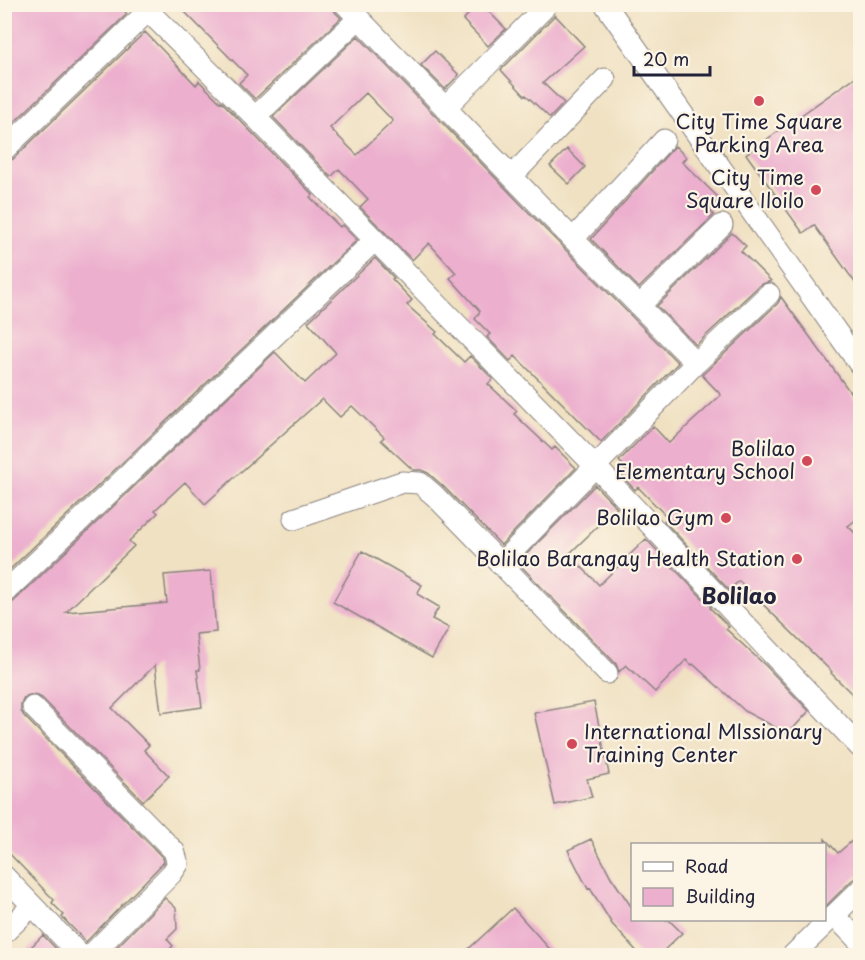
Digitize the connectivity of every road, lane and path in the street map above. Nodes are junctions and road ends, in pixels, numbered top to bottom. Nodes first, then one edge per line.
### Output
1 (611, 7) edge
2 (145, 8) edge
3 (544, 8) dead end
4 (351, 12) edge
5 (605, 79) dead end
6 (445, 108) junction
7 (255, 117) junction
8 (664, 140) dead end
9 (4, 150) edge
10 (512, 176) junction
11 (722, 225) dead end
12 (573, 239) junction
13 (375, 240) junction
14 (769, 294) dead end
15 (639, 306) junction
16 (696, 363) junction
17 (861, 365) edge
18 (596, 467) junction
19 (294, 519) dead end
20 (500, 564) junction
21 (4, 593) edge
22 (607, 673) dead end
23 (33, 707) dead end
24 (861, 747) edge
25 (4, 876) edge
26 (861, 890) edge
27 (32, 906) junction
28 (835, 916) junction
29 (4, 933) edge
30 (861, 942) edge
31 (81, 956) edge
32 (90, 956) edge
33 (792, 956) edge

1 - 17 street
2 - 7 street
2 - 9 street
3 - 6 street
4 - 6 street
4 - 7 street
5 - 10 street
6 - 10 street
7 - 13 street
8 - 12 street
10 - 12 street
11 - 15 street
12 - 15 street
13 - 18 street
13 - 21 street
14 - 16 street
15 - 16 street
16 - 18 street
18 - 20 street
18 - 24 street
19 - 20 street
20 - 22 street
23 - 32 street
25 - 27 street
26 - 28 street
27 - 29 street
27 - 31 street
28 - 30 street
28 - 33 street

